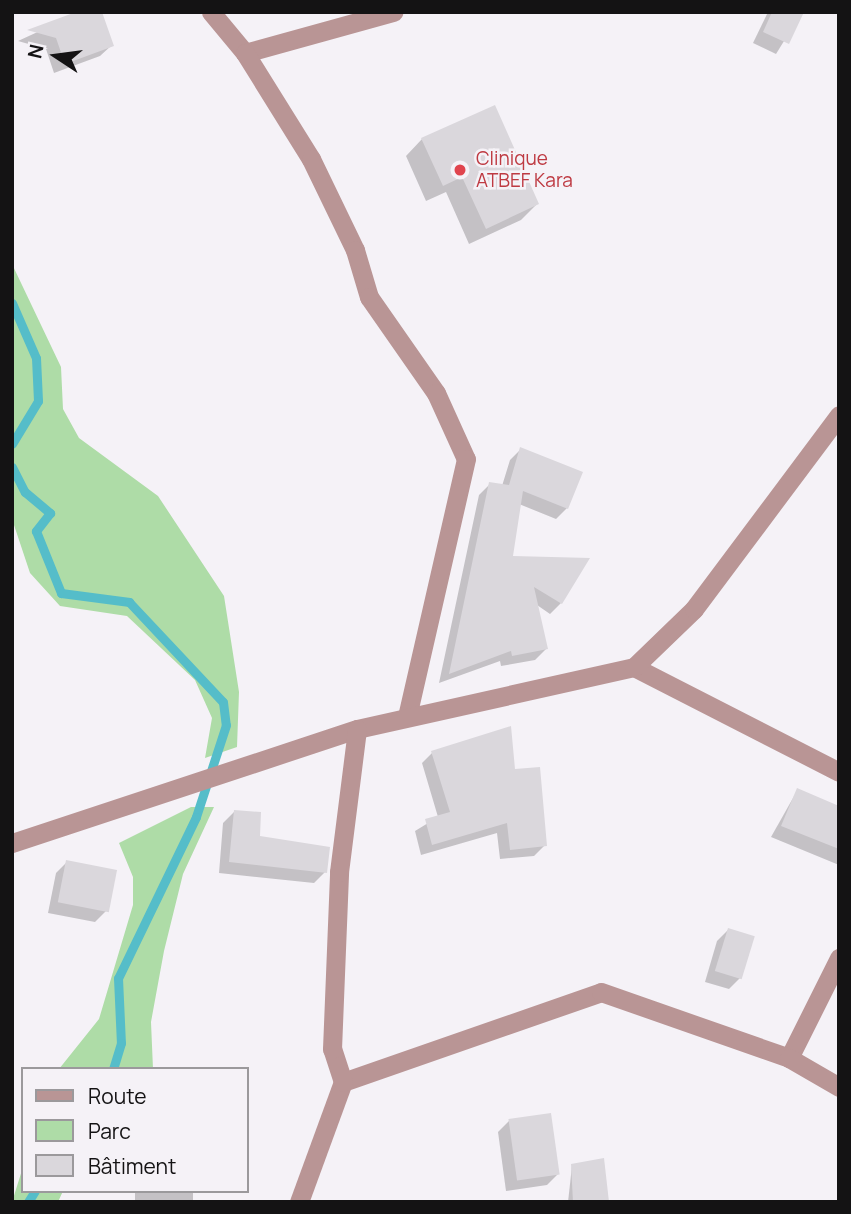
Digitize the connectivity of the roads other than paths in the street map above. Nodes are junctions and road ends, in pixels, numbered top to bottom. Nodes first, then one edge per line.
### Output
1 (211, 12) edge
2 (393, 12) edge
3 (245, 53) junction
4 (839, 415) edge
5 (831, 434) edge
6 (634, 667) junction
7 (407, 717) junction
8 (357, 729) junction
9 (839, 772) edge
10 (12, 843) edge
11 (839, 958) edge
12 (789, 1058) junction
13 (343, 1082) junction
14 (839, 1087) edge
15 (299, 1202) edge

1 - 3 street
2 - 3 street
3 - 7 street
4 - 5 street
5 - 6 street
6 - 7 street
6 - 9 street
7 - 8 street
8 - 10 street
8 - 13 street
11 - 12 street
12 - 13 street
12 - 14 street
13 - 15 street

